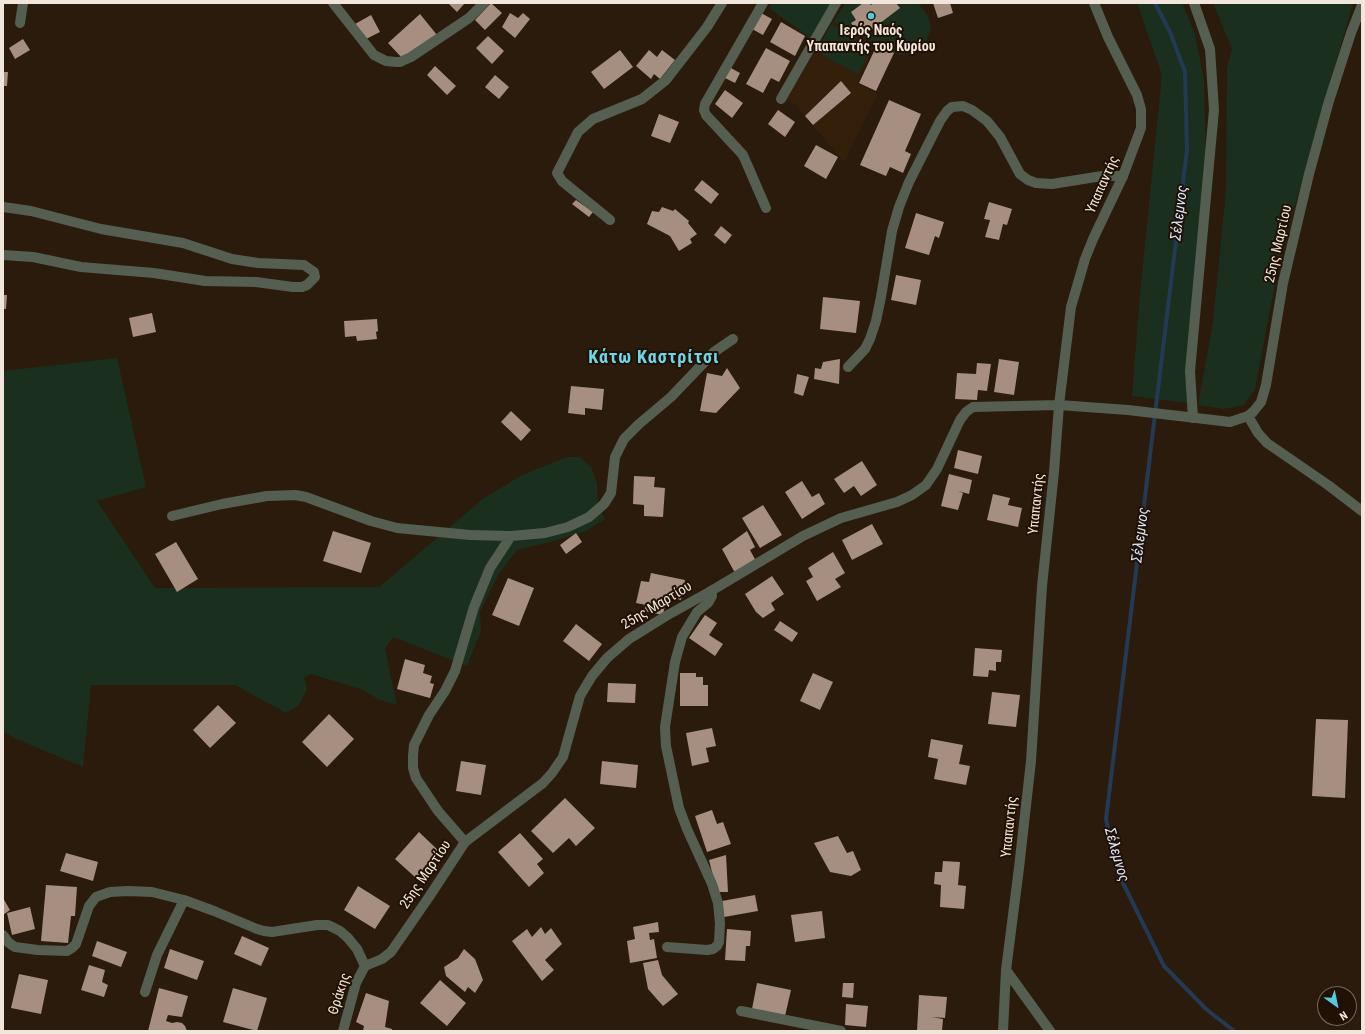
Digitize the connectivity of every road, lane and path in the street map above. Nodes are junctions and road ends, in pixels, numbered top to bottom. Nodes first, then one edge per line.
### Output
1 (23, 3) edge
2 (333, 3) edge
3 (484, 3) edge
4 (722, 3) edge
5 (763, 3) edge
6 (836, 3) edge
7 (1094, 3) edge
8 (1194, 3) edge
9 (1362, 5) edge
10 (20, 23) dead end
11 (781, 99) dead end
12 (1123, 176) junction
13 (3, 208) edge
14 (766, 208) dead end
15 (610, 220) dead end
16 (3, 255) edge
17 (733, 339) dead end
18 (848, 367) dead end
19 (1059, 405) junction
20 (1248, 416) junction
21 (1193, 418) junction
22 (1362, 511) edge
23 (172, 516) dead end
24 (511, 536) junction
25 (711, 591) junction
26 (465, 842) junction
27 (184, 900) junction
28 (3, 935) edge
29 (667, 947) dead end
30 (365, 966) junction
31 (1006, 970) junction
32 (146, 992) dead end
33 (741, 1011) dead end
34 (343, 1031) edge
35 (841, 1031) edge
36 (1002, 1031) edge
37 (1050, 1031) edge

1 - 10 street
2 - 3 street
4 - 15 street
5 - 14 street
6 - 11 street
7 - 12 street, Υπαπαντής
8 - 21 street
9 - 20 street, 25ης Μαρτίου
12 - 18 street
12 - 19 street, Υπαπαντής
13 - 16 street
17 - 24 street
19 - 21 street, 25ης Μαρτίου
19 - 25 street, 25ης Μαρτίου
19 - 31 street, Υπαπαντής
20 - 21 street
20 - 22 street
23 - 24 street
24 - 26 street
25 - 26 street, 25ης Μαρτίου
25 - 29 street
26 - 30 street, 25ης Μαρτίου
27 - 28 street
27 - 30 street
27 - 32 street
30 - 34 street, Θράκης
31 - 36 street, Υπαπαντής
31 - 37 street
33 - 35 street

